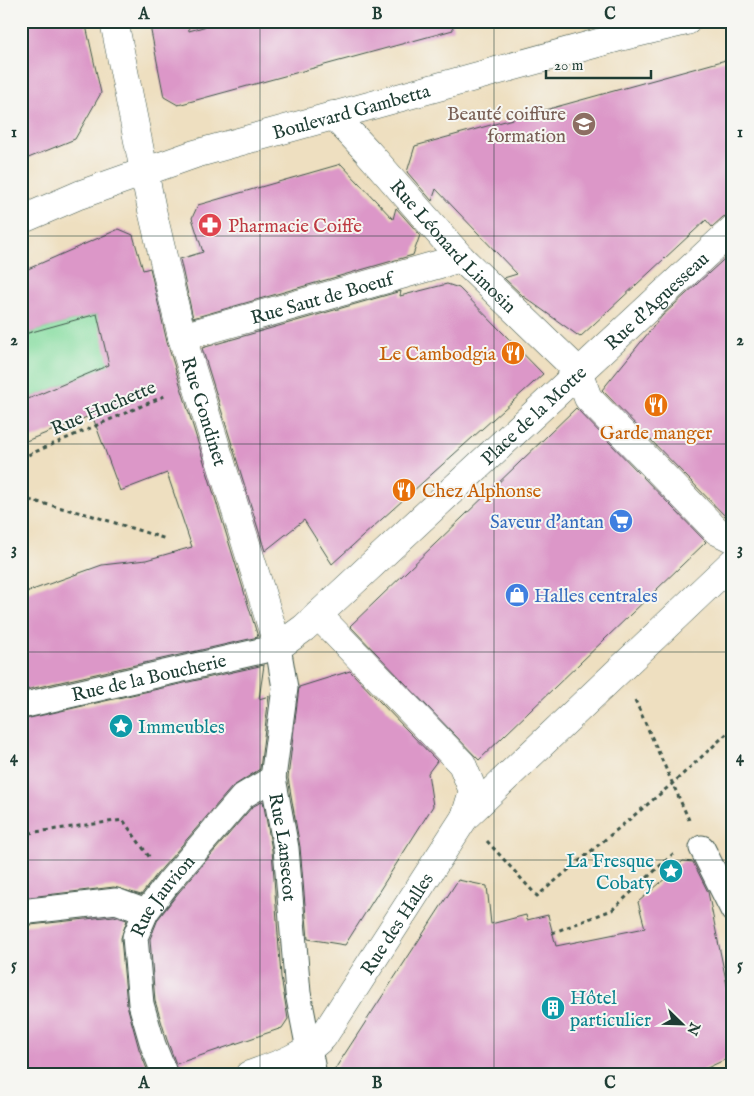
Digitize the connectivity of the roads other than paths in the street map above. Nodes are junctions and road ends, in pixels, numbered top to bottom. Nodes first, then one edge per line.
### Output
1 (114, 21) edge
2 (687, 21) edge
3 (333, 116) junction
4 (144, 171) junction
5 (21, 220) edge
6 (733, 229) edge
7 (461, 258) junction
8 (182, 337) junction
9 (578, 371) junction
10 (733, 538) edge
11 (733, 562) edge
12 (318, 615) junction
13 (278, 647) junction
14 (21, 706) edge
15 (273, 778) junction
16 (465, 817) junction
17 (698, 840) road end
18 (732, 908) edge
19 (21, 912) edge
20 (146, 912) junction
21 (312, 1062) edge
22 (165, 1075) edge
23 (249, 1075) edge

1 - 4 street, Rue Gondinet
2 - 3 street, Boulevard Gambetta
3 - 4 street, Boulevard Gambetta
3 - 7 street, Rue Léonard Limosin
4 - 5 street, Boulevard Gambetta
4 - 8 street, Rue Gondinet
6 - 9 street, Rue d'Aguesseau
7 - 8 street, Rue Saut de Boeuf
7 - 9 street, Rue Léonard Limosin
8 - 13 street, Rue Gondinet
9 - 10 street, Place de la Motte
9 - 12 street, Place de la Motte
11 - 16 street
12 - 13 street, Place de la Motte
12 - 16 street, Rue des Halles
13 - 14 street, Rue de la Boucherie
13 - 15 street, Rue Lansecot
15 - 20 street, Rue Jauvion
15 - 21 street, Rue Lansecot
16 - 21 street, Rue des Halles
17 - 18 street
19 - 20 street
20 - 22 street, Rue Jauvion
21 - 23 street, Rue des Halles

